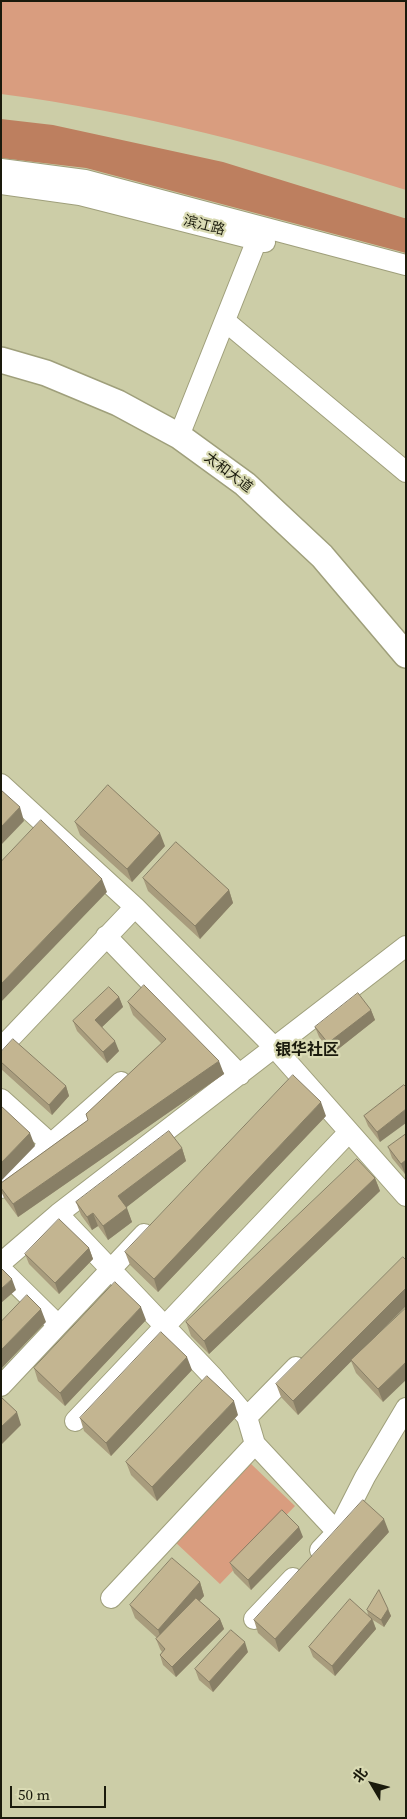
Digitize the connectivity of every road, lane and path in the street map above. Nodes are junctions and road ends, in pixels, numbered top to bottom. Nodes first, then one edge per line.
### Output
1 (1, 169) edge
2 (1, 184) edge
3 (260, 233) junction
4 (406, 265) edge
5 (406, 278) edge
6 (225, 321) junction
7 (1, 343) edge
8 (1, 360) edge
9 (181, 431) junction
10 (406, 472) edge
11 (406, 636) edge
12 (406, 656) edge
13 (1, 784) edge
14 (135, 907) junction
15 (106, 936) junction
16 (406, 946) edge
17 (1, 1048) edge
18 (275, 1048) junction
19 (138, 1067) edge
20 (240, 1075) junction
21 (1, 1099) edge
22 (349, 1132) junction
23 (51, 1144) junction
24 (1, 1188) edge
25 (406, 1196) edge
26 (58, 1214) junction
27 (158, 1220) edge
28 (1, 1263) edge
29 (1, 1269) edge
30 (111, 1269) junction
31 (58, 1325) junction
32 (167, 1326) junction
33 (309, 1353) edge
34 (1, 1386) edge
35 (406, 1408) edge
36 (247, 1417) junction
37 (74, 1421) dead end
38 (254, 1444) junction
39 (337, 1532) junction
40 (111, 1598) dead end
41 (254, 1618) edge

1 - 3 street
2 - 3 street, 滨江路
3 - 4 street
3 - 5 street, 滨江路
3 - 6 street
6 - 9 street
6 - 10 street
7 - 9 main road, 太和大道
8 - 9 main road, 太和大道
9 - 11 main road, 太和大道
9 - 12 main road, 太和大道
13 - 14 street
14 - 15 street
14 - 18 street
15 - 17 street
15 - 20 street
16 - 18 street
18 - 20 street
18 - 22 street
19 - 23 street
20 - 26 street
21 - 23 street
22 - 25 street
22 - 32 street
23 - 24 street
26 - 28 street
26 - 30 street
27 - 30 street
29 - 31 street
30 - 31 street
30 - 32 street
31 - 34 street
32 - 36 street
32 - 37 street
33 - 36 street
35 - 39 street
36 - 38 street
38 - 39 street
38 - 40 street
39 - 41 street

